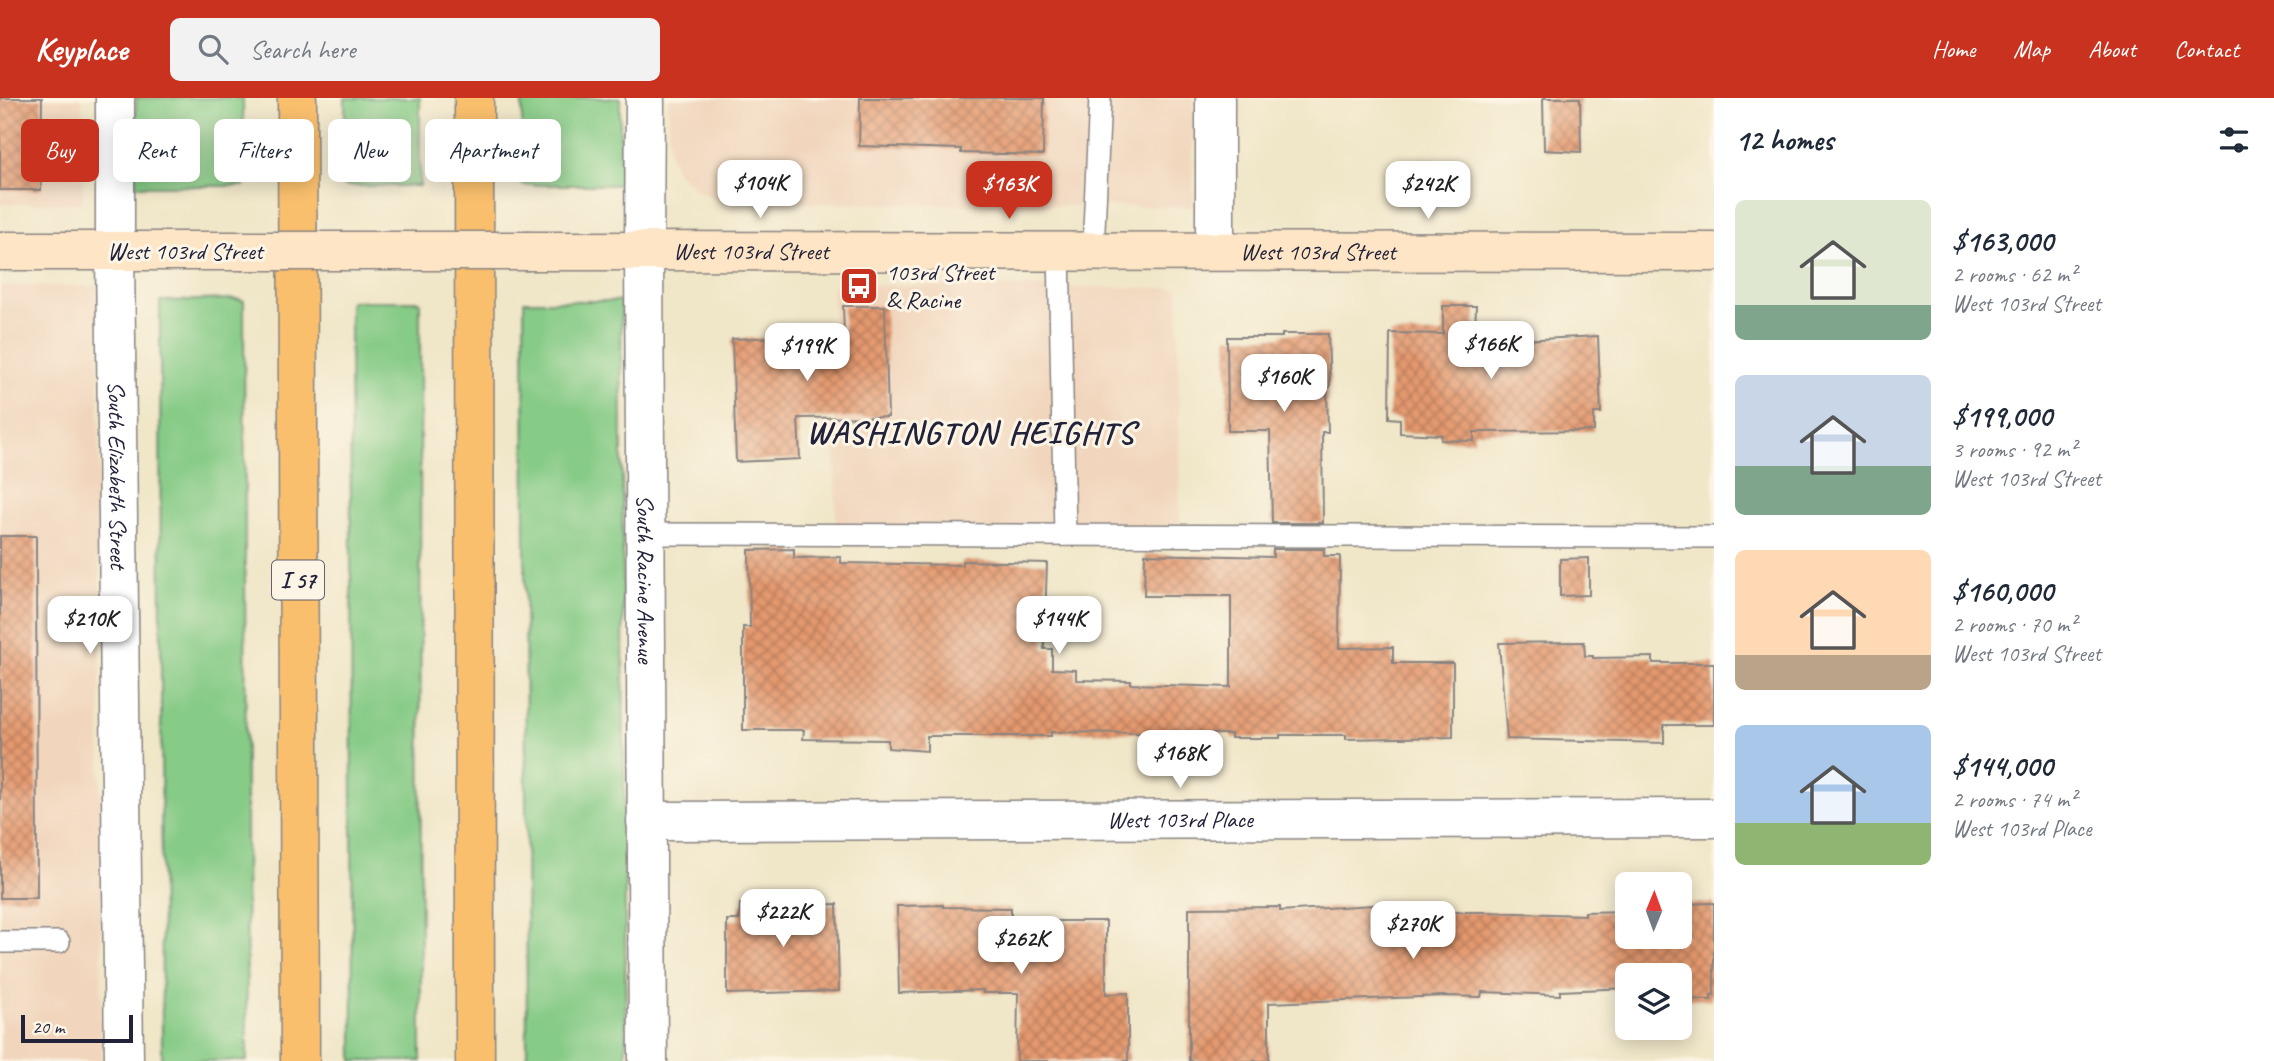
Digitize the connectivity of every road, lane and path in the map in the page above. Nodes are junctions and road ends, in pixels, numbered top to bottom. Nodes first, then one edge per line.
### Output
1 (115, 98) edge
2 (297, 98) edge
3 (474, 98) edge
4 (645, 98) edge
5 (1100, 98) edge
6 (1215, 98) edge
7 (644, 250) junction
8 (0, 251) edge
9 (115, 251) junction
10 (1076, 251) junction
11 (1215, 251) junction
12 (1714, 252) edge
13 (645, 534) junction
14 (1065, 535) junction
15 (1714, 537) edge
16 (1714, 818) edge
17 (646, 821) junction
18 (0, 942) edge
19 (59, 942) dead end
20 (124, 1061) edge
21 (300, 1061) edge
22 (475, 1061) edge
23 (648, 1061) edge

1 - 9 street, South Elizabeth Street
2 - 21 highway, I 57
3 - 22 highway
4 - 7 street, South Racine Avenue
5 - 10 lane
6 - 11 street
7 - 9 main road, West 103rd Street, bridge
7 - 10 main road, West 103rd Street
7 - 13 street, South Racine Avenue
8 - 9 main road, West 103rd Street
9 - 20 street, South Elizabeth Street
10 - 11 main road, West 103rd Street
10 - 14 lane
11 - 12 main road, West 103rd Street
13 - 14 lane
13 - 17 street, South Racine Avenue
14 - 15 lane
16 - 17 street, West 103rd Place
17 - 23 street, South Racine Avenue
18 - 19 lane

